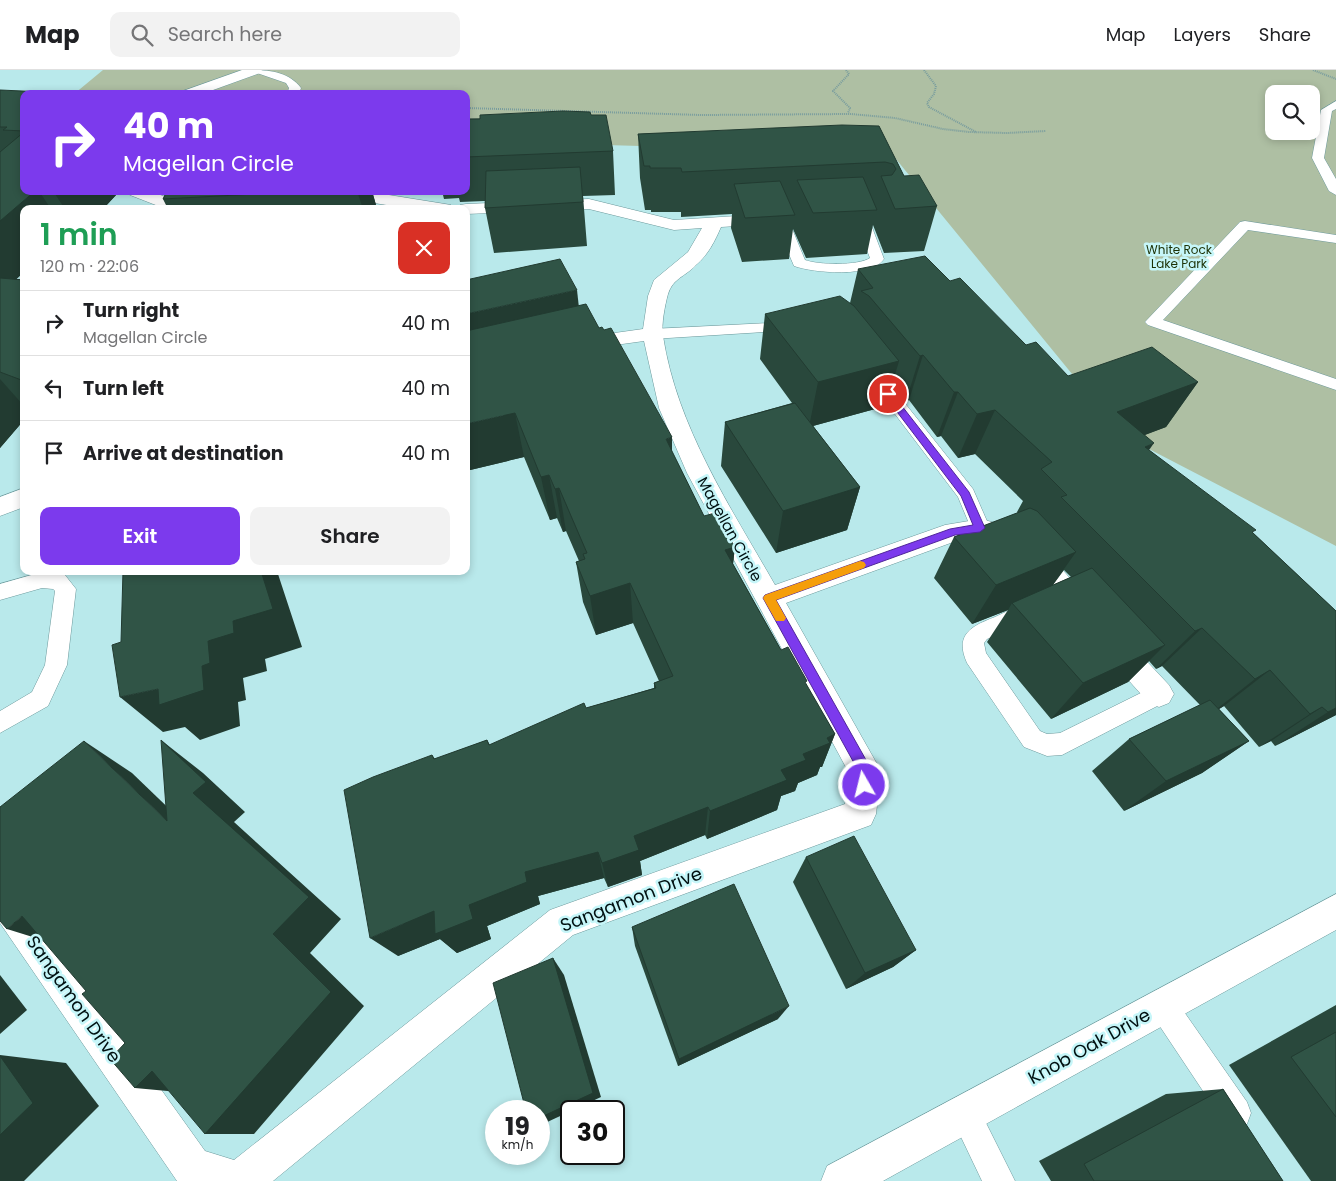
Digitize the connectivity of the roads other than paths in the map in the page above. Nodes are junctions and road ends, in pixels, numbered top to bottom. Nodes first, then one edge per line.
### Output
1 (256, 70) edge
2 (199, 90) edge
3 (294, 90) edge
4 (1336, 104) edge
5 (1318, 158) junction
6 (1336, 164) edge
7 (1336, 191) edge
8 (146, 195) edge
9 (322, 198) dead end
10 (222, 203) dead end
11 (419, 205) edge
12 (470, 209) edge
13 (868, 213) joint
14 (840, 215) edge
15 (800, 217) dead end
16 (780, 218) junction
17 (714, 222) junction
18 (1336, 239) edge
19 (809, 328) edge
20 (652, 334) junction
21 (562, 348) edge
22 (861, 359) edge
23 (1336, 385) edge
24 (20, 500) edge
25 (0, 507) edge
26 (980, 528) junction
27 (0, 592) edge
28 (769, 598) junction
29 (1052, 601) junction
30 (1160, 694) joint
31 (0, 723) edge
32 (0, 894) edge
33 (1336, 911) edge
34 (1162, 1006) junction
35 (965, 1114) junction
36 (1249, 1133) edge
37 (234, 1181) edge
38 (241, 1181) edge
39 (842, 1181) edge
40 (999, 1181) edge

1 - 2 street
1 - 3 lane
4 - 5 lane
5 - 6 lane
5 - 7 lane
8 - 10 street
9 - 11 street
12 - 17 street
13 - 14 street
13 - 16 lane
15 - 16 street
16 - 17 street
17 - 20 street
18 - 23 lane
19 - 20 lane
20 - 21 street
20 - 28 street, Magellan Circle
22 - 26 lane
24 - 25 street
26 - 28 street, Magellan Circle
26 - 29 street, Magellan Circle
27 - 31 lane
28 - 38 street, Sangamon Drive
29 - 30 street, Magellan Circle
29 - 30 lane
32 - 37 street, Sangamon Drive
33 - 34 street, Knob Oak Drive
34 - 35 street, Knob Oak Drive
34 - 36 lane
35 - 39 street, Knob Oak Drive
35 - 40 lane

